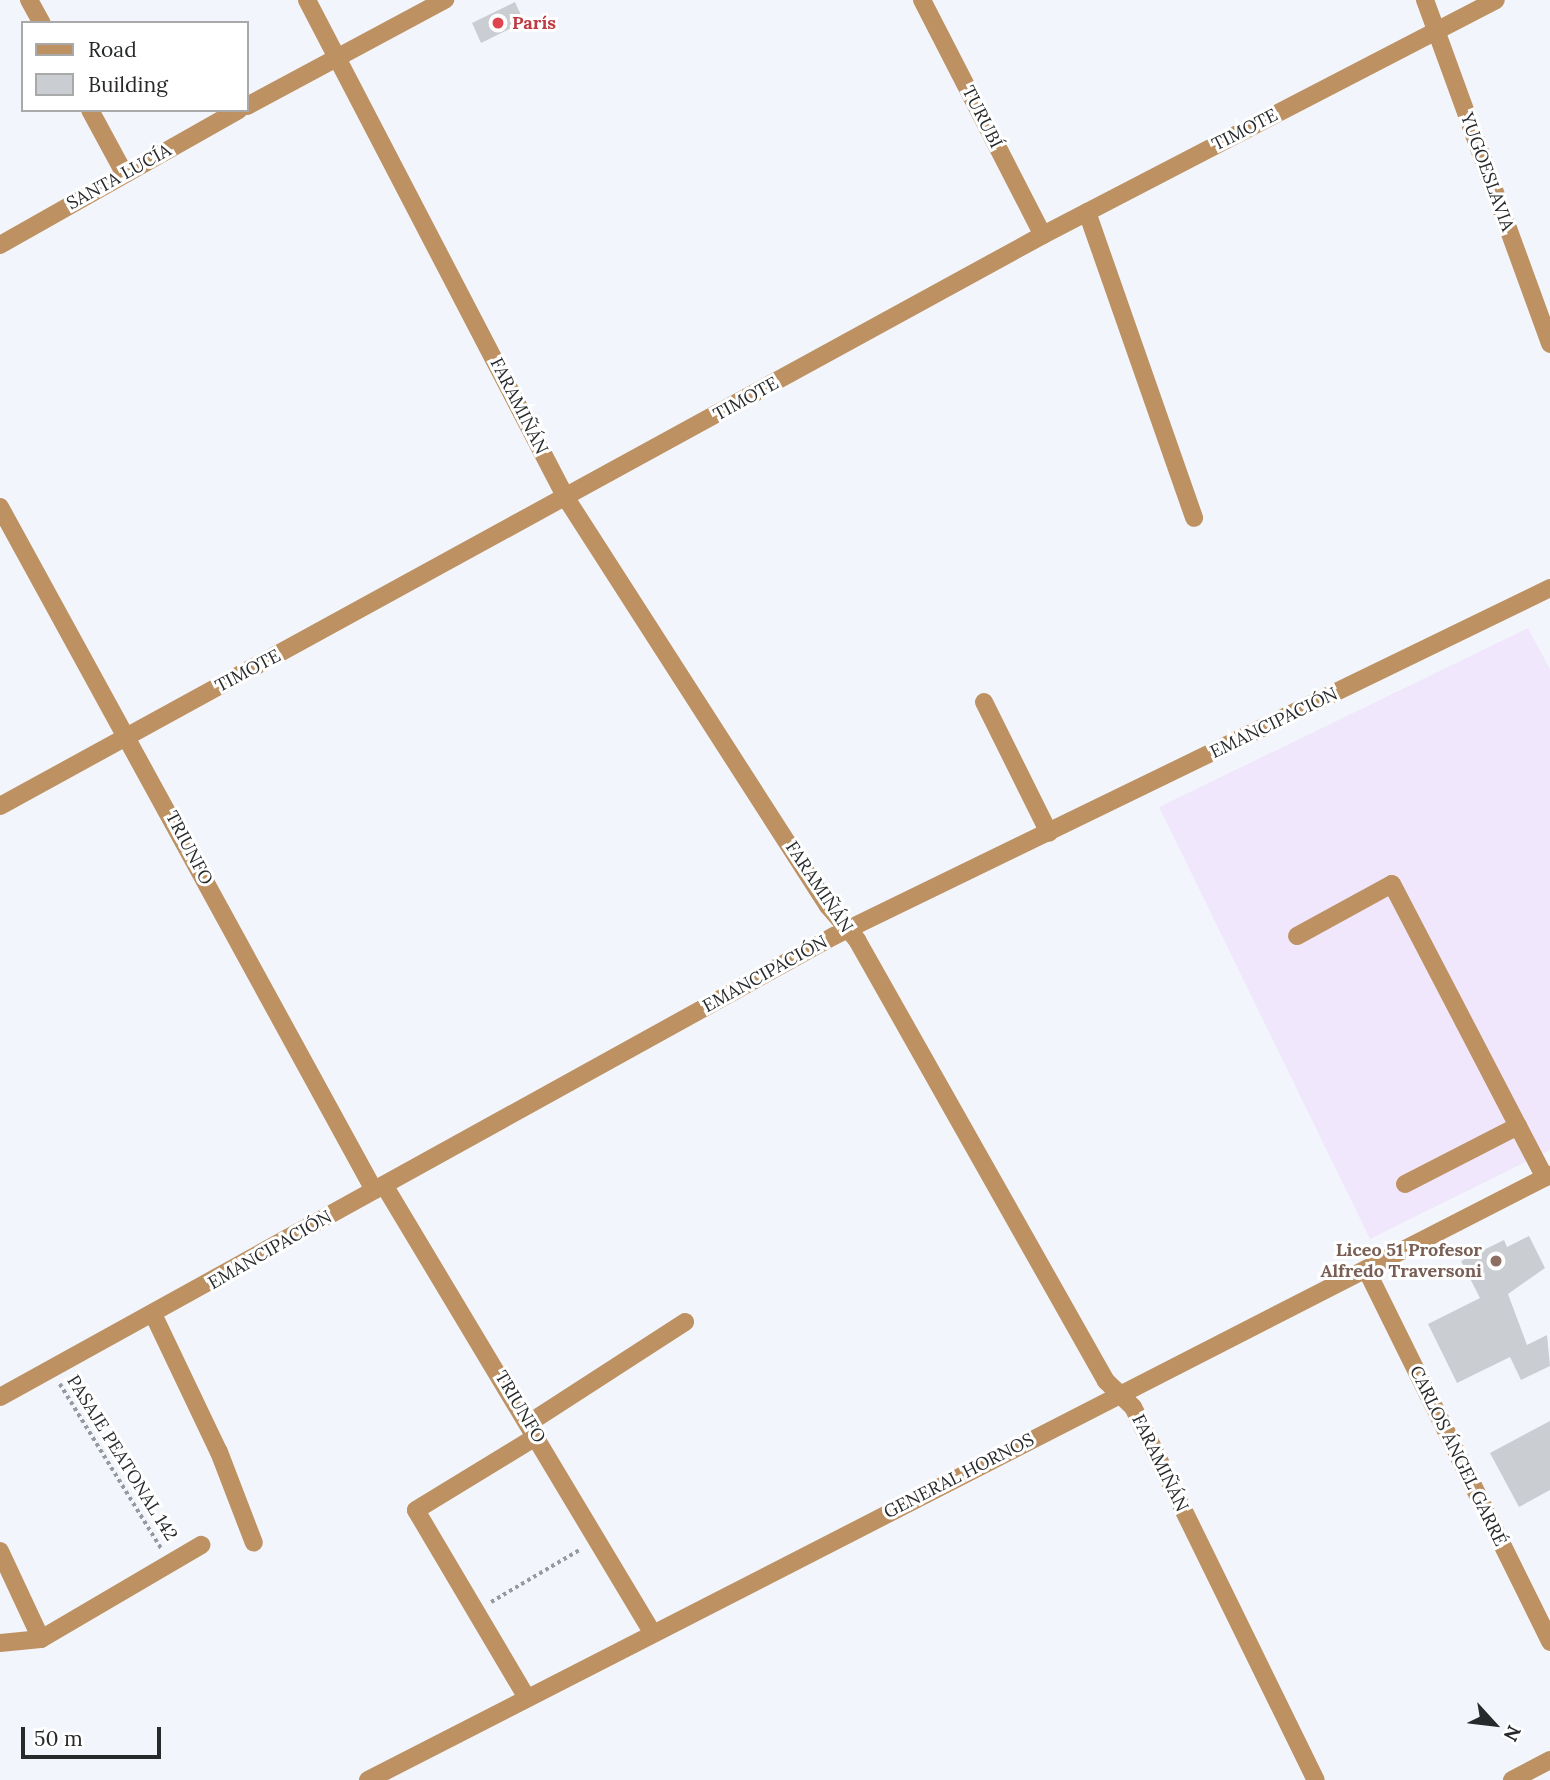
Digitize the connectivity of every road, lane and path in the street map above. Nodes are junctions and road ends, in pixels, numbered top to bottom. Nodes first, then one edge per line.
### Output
1 (29, 0) edge
2 (307, 0) edge
3 (445, 0) edge
4 (922, 0) edge
5 (1424, 0) edge
6 (1496, 0) edge
7 (41, 21) edge
8 (1436, 31) junction
9 (337, 57) junction
10 (248, 105) edge
11 (91, 112) edge
12 (235, 112) edge
13 (124, 173) junction
14 (1087, 212) junction
15 (1043, 235) junction
16 (0, 245) edge
17 (1550, 344) edge
18 (566, 498) junction
19 (0, 507) edge
20 (1194, 518) dead end
21 (1550, 588) edge
22 (984, 702) dead end
23 (128, 736) junction
24 (0, 806) edge
25 (1049, 833) junction
26 (848, 931) junction
27 (1297, 936) dead end
28 (1518, 1126) junction
29 (1547, 1177) edge
30 (1405, 1184) dead end
31 (379, 1187) junction
32 (1366, 1269) junction
33 (154, 1316) junction
34 (685, 1322) dead end
35 (51, 1370) junction
36 (1122, 1394) junction
37 (0, 1397) edge
38 (533, 1430) junction
39 (598, 1539) junction
40 (254, 1544) dead end
41 (201, 1545) dead end
42 (0, 1551) edge
43 (170, 1561) junction
44 (475, 1611) junction
45 (652, 1632) junction
46 (41, 1639) junction
47 (1550, 1642) edge
48 (0, 1643) edge
49 (527, 1698) junction
50 (1550, 1760) edge
51 (369, 1780) edge
52 (1316, 1780) edge
53 (1511, 1780) edge

1 - 7 street
2 - 9 street, FARAMIÑÁN
3 - 9 street
4 - 15 street, TURUBÍ
5 - 8 street, YUGOESLAVIA
6 - 8 street, TIMOTE
8 - 14 street, TIMOTE
8 - 17 street, YUGOESLAVIA
9 - 10 street
9 - 18 street, FARAMIÑÁN
11 - 13 street
12 - 13 street, SANTA LUCÍA
13 - 16 street, SANTA LUCÍA
14 - 15 street, TIMOTE
14 - 20 street
15 - 18 street, TIMOTE
18 - 23 street, TIMOTE
18 - 26 street, FARAMIÑÁN
19 - 23 street, TRIUNFO
21 - 25 street, EMANCIPACIÓN
22 - 25 street
23 - 24 street, TIMOTE
23 - 31 street, TRIUNFO
25 - 26 street, EMANCIPACIÓN
26 - 31 street, EMANCIPACIÓN
26 - 36 street, FARAMIÑÁN
27 - 28 street
28 - 29 street
28 - 30 street
29 - 32 street, GENERAL HORNOS
31 - 33 street, EMANCIPACIÓN
31 - 38 street, TRIUNFO
32 - 36 street, GENERAL HORNOS
32 - 47 street, CARLOS ÁNGEL GARRÉ
33 - 35 street, EMANCIPACIÓN
33 - 40 street
34 - 38 street
35 - 37 street, EMANCIPACIÓN
35 - 43 path, PASAJE PEATONAL 142
36 - 45 street, GENERAL HORNOS
36 - 52 street, FARAMIÑÁN
38 - 39 street, TRIUNFO
38 - 44 street
39 - 44 path
39 - 45 street, TRIUNFO
41 - 43 street
42 - 46 street
43 - 46 street
44 - 49 street
45 - 49 street, GENERAL HORNOS
46 - 48 street
49 - 51 street, GENERAL HORNOS
50 - 53 street

